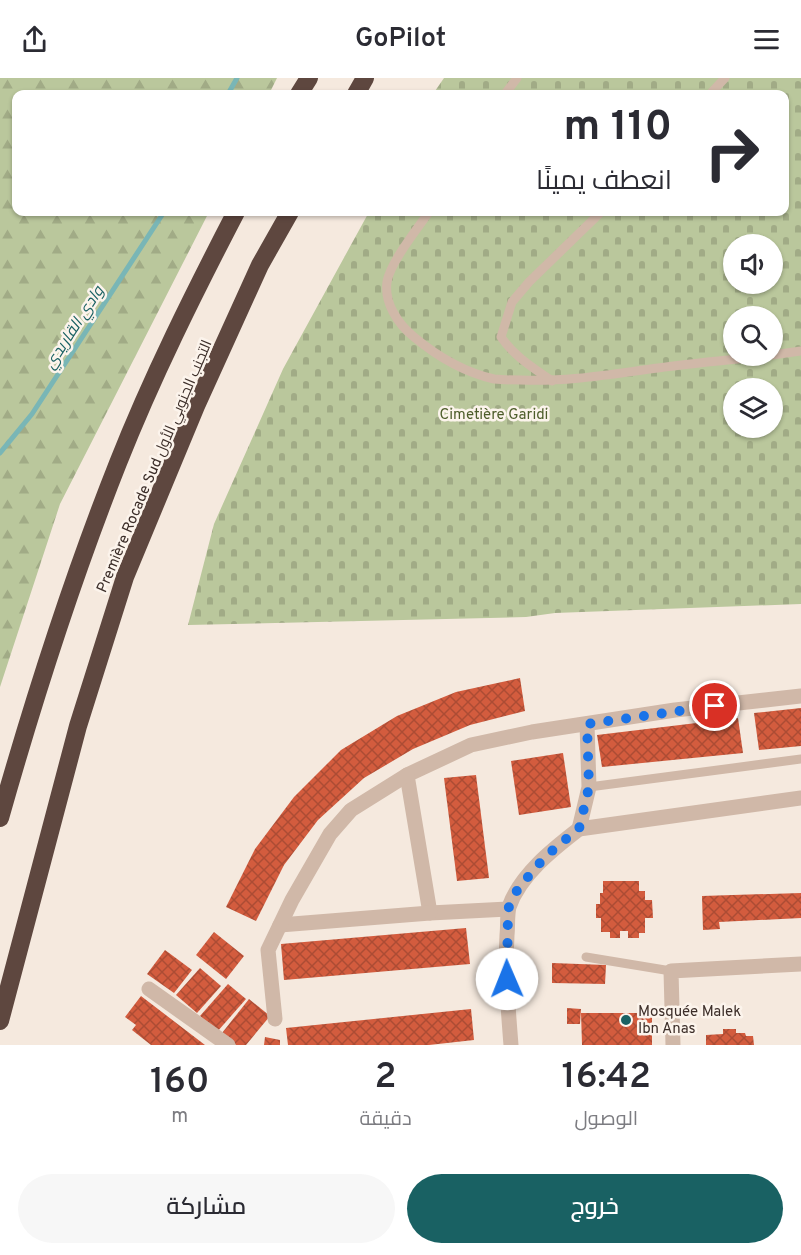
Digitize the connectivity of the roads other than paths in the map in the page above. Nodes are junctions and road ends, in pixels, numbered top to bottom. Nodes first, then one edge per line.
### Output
1 (725, 78) edge
2 (714, 90) edge
3 (235, 216) edge
4 (288, 216) edge
5 (426, 216) edge
6 (598, 216) edge
7 (801, 351) edge
8 (783, 353) edge
9 (723, 361) edge
10 (552, 381) junction
11 (801, 696) edge
12 (587, 724) junction
13 (801, 759) edge
14 (407, 775) junction
15 (589, 787) junction
16 (801, 798) edge
17 (0, 818) edge
18 (579, 829) junction
19 (508, 909) junction
20 (430, 913) junction
21 (280, 925) junction
22 (586, 957) dead end
23 (801, 964) edge
24 (671, 970) junction
25 (149, 989) dead end
26 (275, 1019) dead end
27 (0, 1022) edge
28 (228, 1045) edge
29 (509, 1045) edge
30 (673, 1045) edge

1 - 2 lane
3 - 17 highway, Première Rocade Sud التجنب الجنوبي الأول
4 - 27 highway, Première Rocade Sud التجنب الجنوبي الأول
5 - 10 lane
6 - 10 lane
7 - 8 lane
9 - 10 lane
11 - 12 street
12 - 14 street
12 - 15 street
13 - 15 lane
14 - 20 street
14 - 21 street
15 - 18 street
16 - 18 street
18 - 19 street
19 - 20 street
19 - 29 street
20 - 21 street
21 - 26 street
22 - 24 lane
23 - 24 street
24 - 30 street
25 - 28 street

